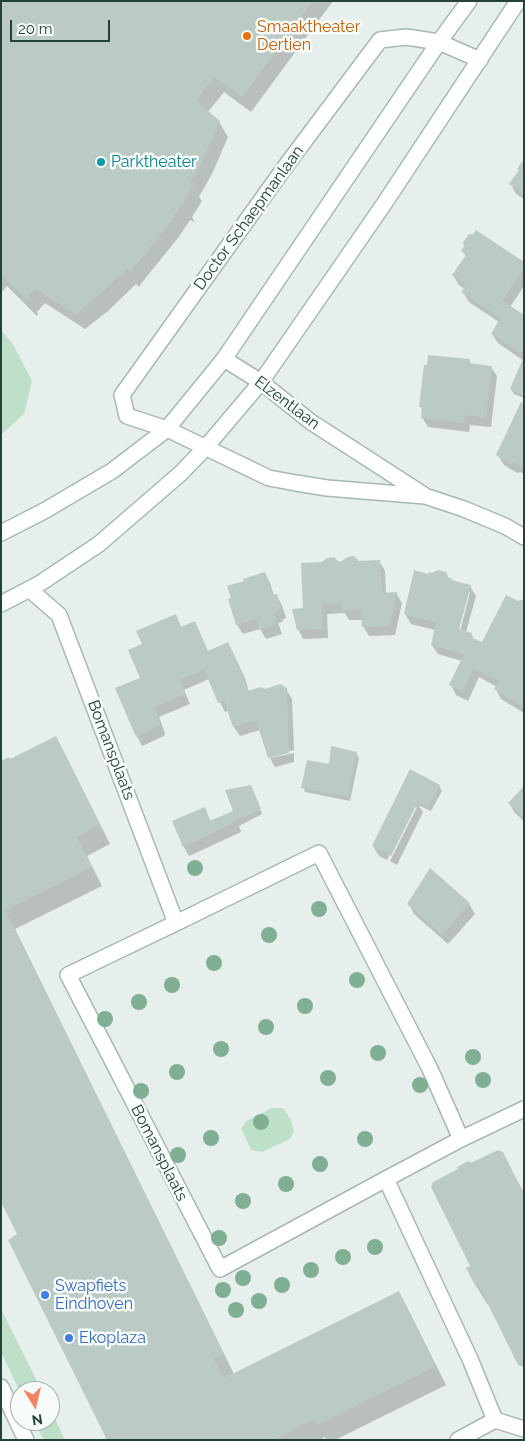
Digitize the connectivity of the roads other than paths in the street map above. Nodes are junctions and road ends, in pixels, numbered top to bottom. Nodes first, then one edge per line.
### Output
1 (469, 1) edge
2 (518, 1) edge
3 (439, 42) junction
4 (480, 60) junction
5 (224, 359) junction
6 (260, 382) junction
7 (167, 429) junction
8 (206, 447) junction
9 (426, 496) junction
10 (1, 533) edge
11 (524, 536) edge
12 (29, 589) junction
13 (1, 604) edge
14 (176, 923) junction
15 (524, 1109) edge
16 (461, 1139) junction
17 (386, 1179) junction
18 (1, 1387) edge
19 (495, 1420) junction
20 (524, 1429) edge
21 (26, 1440) edge
22 (458, 1440) edge

1 - 3 main road
2 - 4 main road
3 - 4 main road, Doctor Schaepmanlaan
3 - 5 main road
3 - 7 main road, Doctor Schaepmanlaan
4 - 6 main road
5 - 6 main road, Elzentlaan
5 - 7 main road
6 - 8 main road
6 - 9 main road, Elzentlaan
7 - 8 main road, Elzentlaan
7 - 10 main road
8 - 9 main road, Elzentlaan
8 - 12 main road
9 - 11 main road, Elzentlaan
12 - 13 main road
12 - 14 main road, Bomansplaats
14 - 16 main road, Bomansplaats
14 - 17 main road, Bomansplaats
15 - 16 main road, Bomansplaats
16 - 17 main road, Bomansplaats
17 - 19 main road
18 - 21 main road
19 - 20 main road
19 - 22 main road

